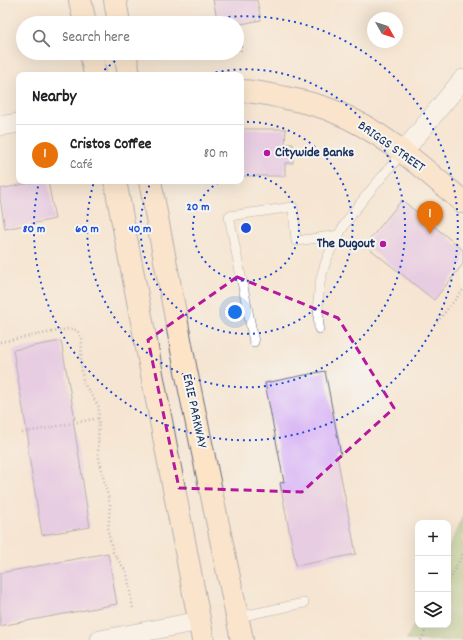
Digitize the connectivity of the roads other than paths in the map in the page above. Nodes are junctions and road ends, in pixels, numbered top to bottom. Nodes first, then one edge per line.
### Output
1 (80, 0) edge
2 (115, 0) edge
3 (83, 16) edge
4 (118, 16) edge
5 (92, 60) edge
6 (126, 60) edge
7 (94, 72) edge
8 (128, 72) edge
9 (463, 79) edge
10 (244, 91) edge
11 (16, 123) edge
12 (0, 126) edge
13 (403, 152) junction
14 (116, 184) edge
15 (151, 184) edge
16 (463, 202) edge
17 (339, 235) junction
18 (319, 329) dead end
19 (254, 342) dead end
20 (304, 603) dead end
21 (238, 617) junction
22 (202, 630) edge
23 (100, 640) edge
24 (242, 640) edge

1 - 3 main road
2 - 4 main road
5 - 7 main road
6 - 8 main road
9 - 13 street
10 - 13 main road, BRIGGS STREET
11 - 12 street
13 - 16 main road, BRIGGS STREET
13 - 17 lane
14 - 22 main road
15 - 21 main road, ERIE PARKWAY
17 - 18 lane
17 - 19 lane
20 - 21 lane
21 - 24 main road, ERIE PARKWAY
22 - 23 street

